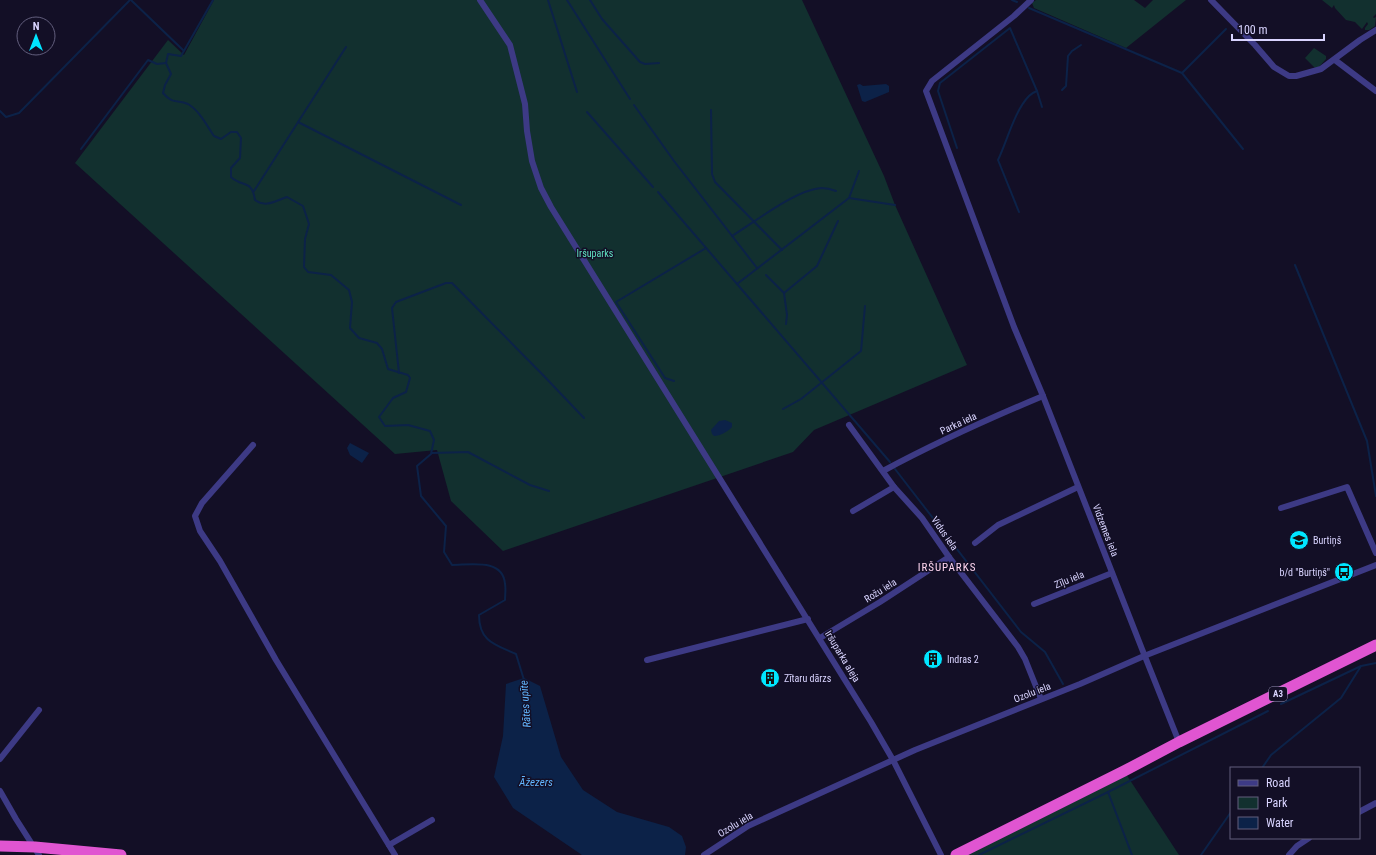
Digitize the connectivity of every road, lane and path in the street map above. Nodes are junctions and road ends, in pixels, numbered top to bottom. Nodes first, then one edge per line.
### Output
1 (480, 0) edge
2 (1031, 0) edge
3 (1211, 0) edge
4 (1376, 30) edge
5 (1335, 60) junction
6 (1376, 91) edge
7 (1043, 396) junction
8 (849, 425) dead end
9 (252, 446) dead end
10 (883, 471) junction
11 (894, 486) junction
12 (1078, 487) junction
13 (1281, 508) dead end
14 (853, 511) dead end
15 (975, 542) dead end
16 (1376, 554) edge
17 (949, 557) junction
18 (1376, 566) edge
19 (1112, 573) junction
20 (1034, 604) dead end
21 (808, 619) junction
22 (820, 638) junction
23 (1376, 645) edge
24 (1371, 650) edge
25 (1144, 656) junction
26 (647, 660) dead end
27 (1041, 699) junction
28 (39, 710) dead end
29 (1179, 742) junction
30 (0, 759) edge
31 (893, 760) junction
32 (0, 791) edge
33 (1376, 803) edge
34 (1360, 811) edge
35 (432, 820) dead end
36 (1308, 839) edge
37 (389, 845) junction
38 (0, 846) edge
39 (37, 851) edge
40 (121, 855) edge
41 (395, 855) edge
42 (704, 855) edge
43 (941, 855) edge
44 (956, 855) edge
45 (1289, 855) edge

1 - 21 street, Iršuparka aleja
2 - 7 street, Vidzemes iela
3 - 5 street
4 - 5 street
5 - 6 street
7 - 10 street, Parka iela
7 - 12 street, Vidzemes iela
8 - 10 street, Vidus iela
9 - 37 street
10 - 11 street, Vidus iela
11 - 14 street
11 - 17 street, Vidus iela
12 - 15 street
12 - 19 street, Vidzemes iela
13 - 16 street
17 - 22 street, Rožu iela
17 - 27 street, Vidus iela
18 - 25 street, Ozolu iela
19 - 20 street, Zīļu iela
19 - 25 street, Vidzemes iela
21 - 22 street, Iršuparka aleja
21 - 26 street
22 - 31 street, Iršuparka aleja
23 - 24 highway, A3
24 - 29 highway, A3
25 - 27 street, Ozolu iela
25 - 29 street, Vidzemes iela
27 - 31 street, Ozolu iela
28 - 30 street
29 - 44 highway, A3
31 - 42 street, Ozolu iela
31 - 43 street, Iršuparka aleja
32 - 39 street
33 - 34 street
35 - 37 street
36 - 45 street
37 - 41 street
38 - 39 highway
39 - 40 highway

